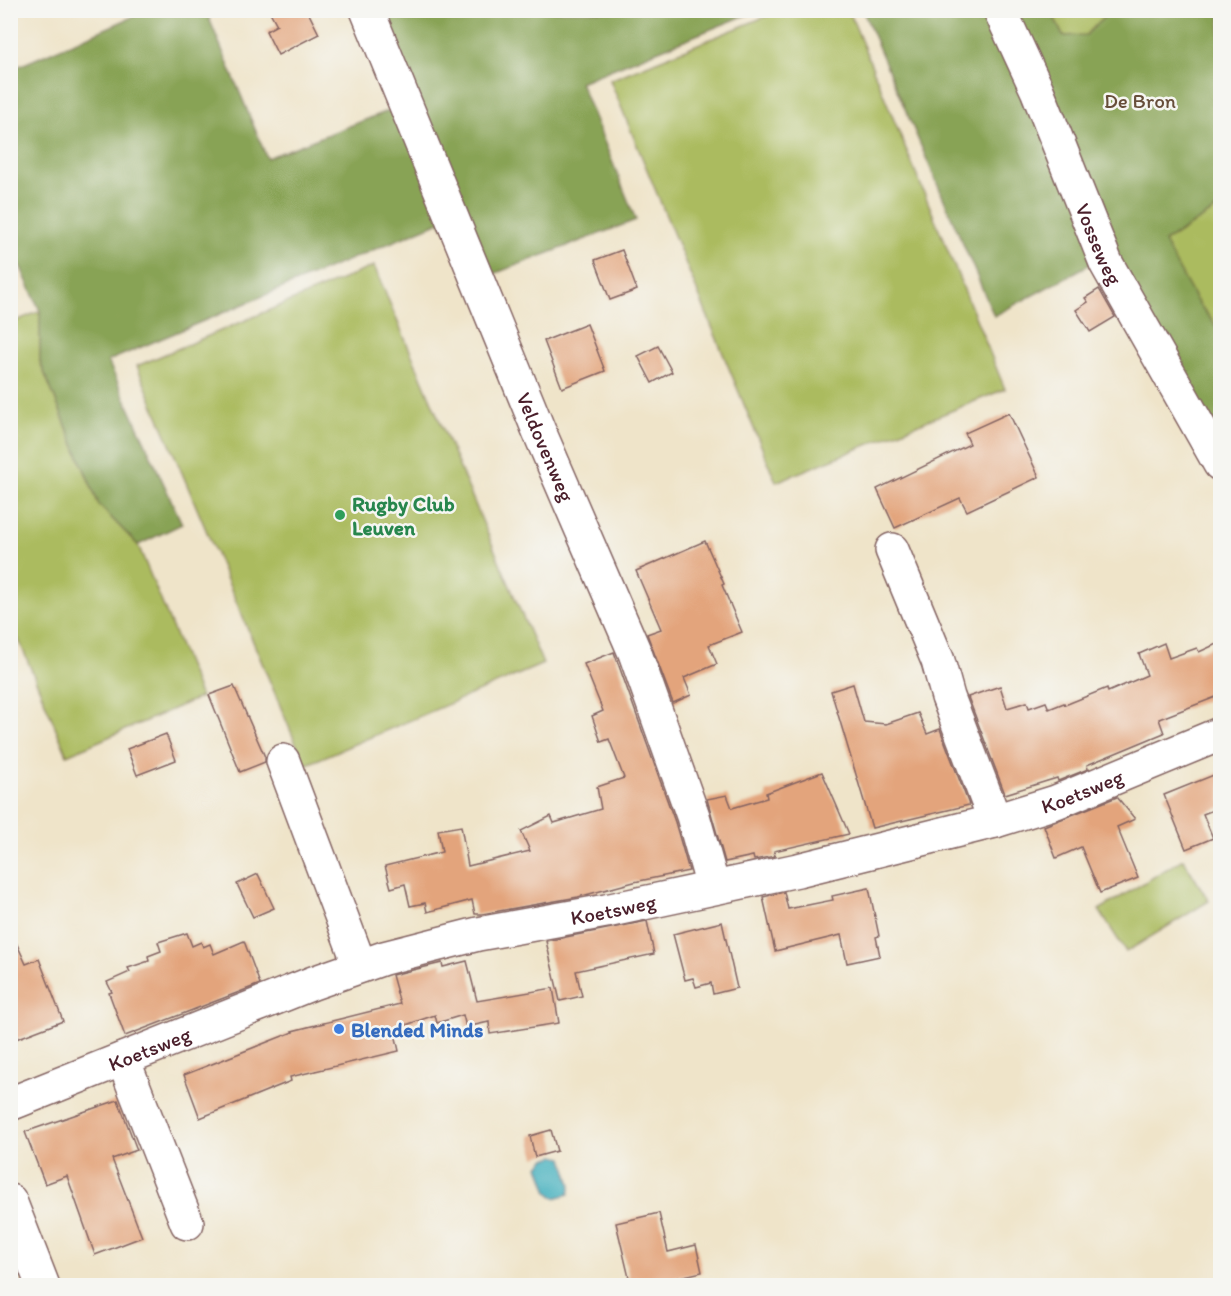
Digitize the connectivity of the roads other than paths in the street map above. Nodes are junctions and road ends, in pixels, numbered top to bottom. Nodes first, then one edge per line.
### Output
1 (367, 10) edge
2 (1000, 10) edge
3 (1221, 464) edge
4 (892, 550) dead end
5 (1221, 734) edge
6 (283, 761) dead end
7 (995, 821) junction
8 (713, 887) junction
9 (360, 966) junction
10 (123, 1059) junction
11 (10, 1104) edge
12 (10, 1201) edge
13 (187, 1223) dead end
14 (43, 1286) edge

1 - 8 street, Veldovenweg
2 - 3 street, Vosseweg
4 - 7 street
5 - 7 street, Koetsweg
6 - 9 street
7 - 8 street, Koetsweg
8 - 9 street, Koetsweg
9 - 10 street, Koetsweg
10 - 11 street, Koetsweg
10 - 13 street
12 - 14 street

